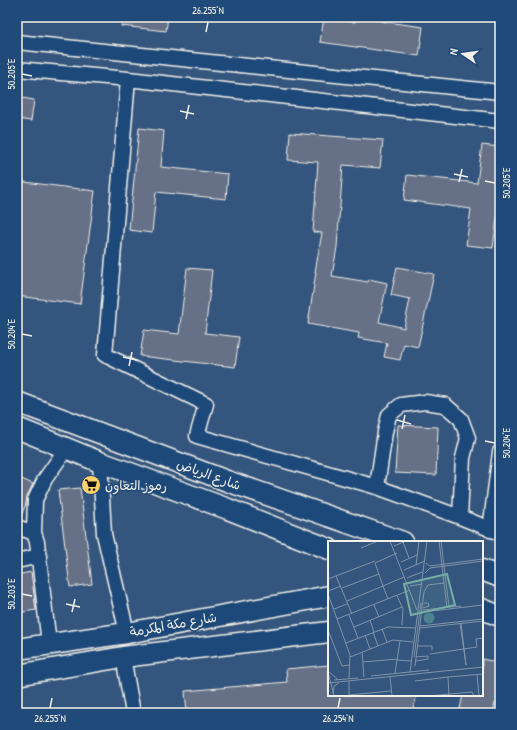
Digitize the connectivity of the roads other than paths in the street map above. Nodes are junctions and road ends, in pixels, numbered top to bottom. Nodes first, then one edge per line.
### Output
1 (17, 42) edge
2 (17, 69) edge
3 (128, 79) junction
4 (500, 92) edge
5 (500, 121) edge
6 (17, 402) edge
7 (17, 428) edge
8 (66, 449) junction
9 (500, 452) edge
10 (100, 462) junction
11 (227, 481) junction
12 (376, 487) junction
13 (209, 502) junction
14 (460, 517) junction
15 (17, 527) edge
16 (495, 532) edge
17 (34, 533) junction
18 (400, 541) edge
19 (328, 549) edge
20 (38, 556) junction
21 (17, 561) edge
22 (483, 570) edge
23 (500, 577) edge
24 (328, 596) edge
25 (328, 632) edge
26 (128, 633) junction
27 (49, 644) junction
28 (17, 648) edge
29 (123, 657) junction
30 (17, 675) edge
31 (133, 713) edge

1 - 4 street
2 - 3 street
3 - 5 street
3 - 12 street
6 - 11 main road, شارع الرياض
7 - 8 main road, شارع الرياض
8 - 10 main road, شارع الرياض
8 - 17 street
9 - 16 street
10 - 13 main road, شارع الرياض
10 - 26 street
11 - 13 main road
11 - 18 main road, شارع الرياض
12 - 14 street
12 - 14 street
13 - 19 main road, شارع الرياض
14 - 16 street
15 - 17 street
17 - 20 street
20 - 21 street
20 - 27 street
22 - 23 main road
24 - 26 main road, شارع مكة المكرمة
25 - 29 main road, شارع مكة المكرمة
26 - 27 main road, شارع مكة المكرمة
27 - 28 main road, شارع مكة المكرمة
29 - 30 main road, شارع مكة المكرمة
29 - 31 street

